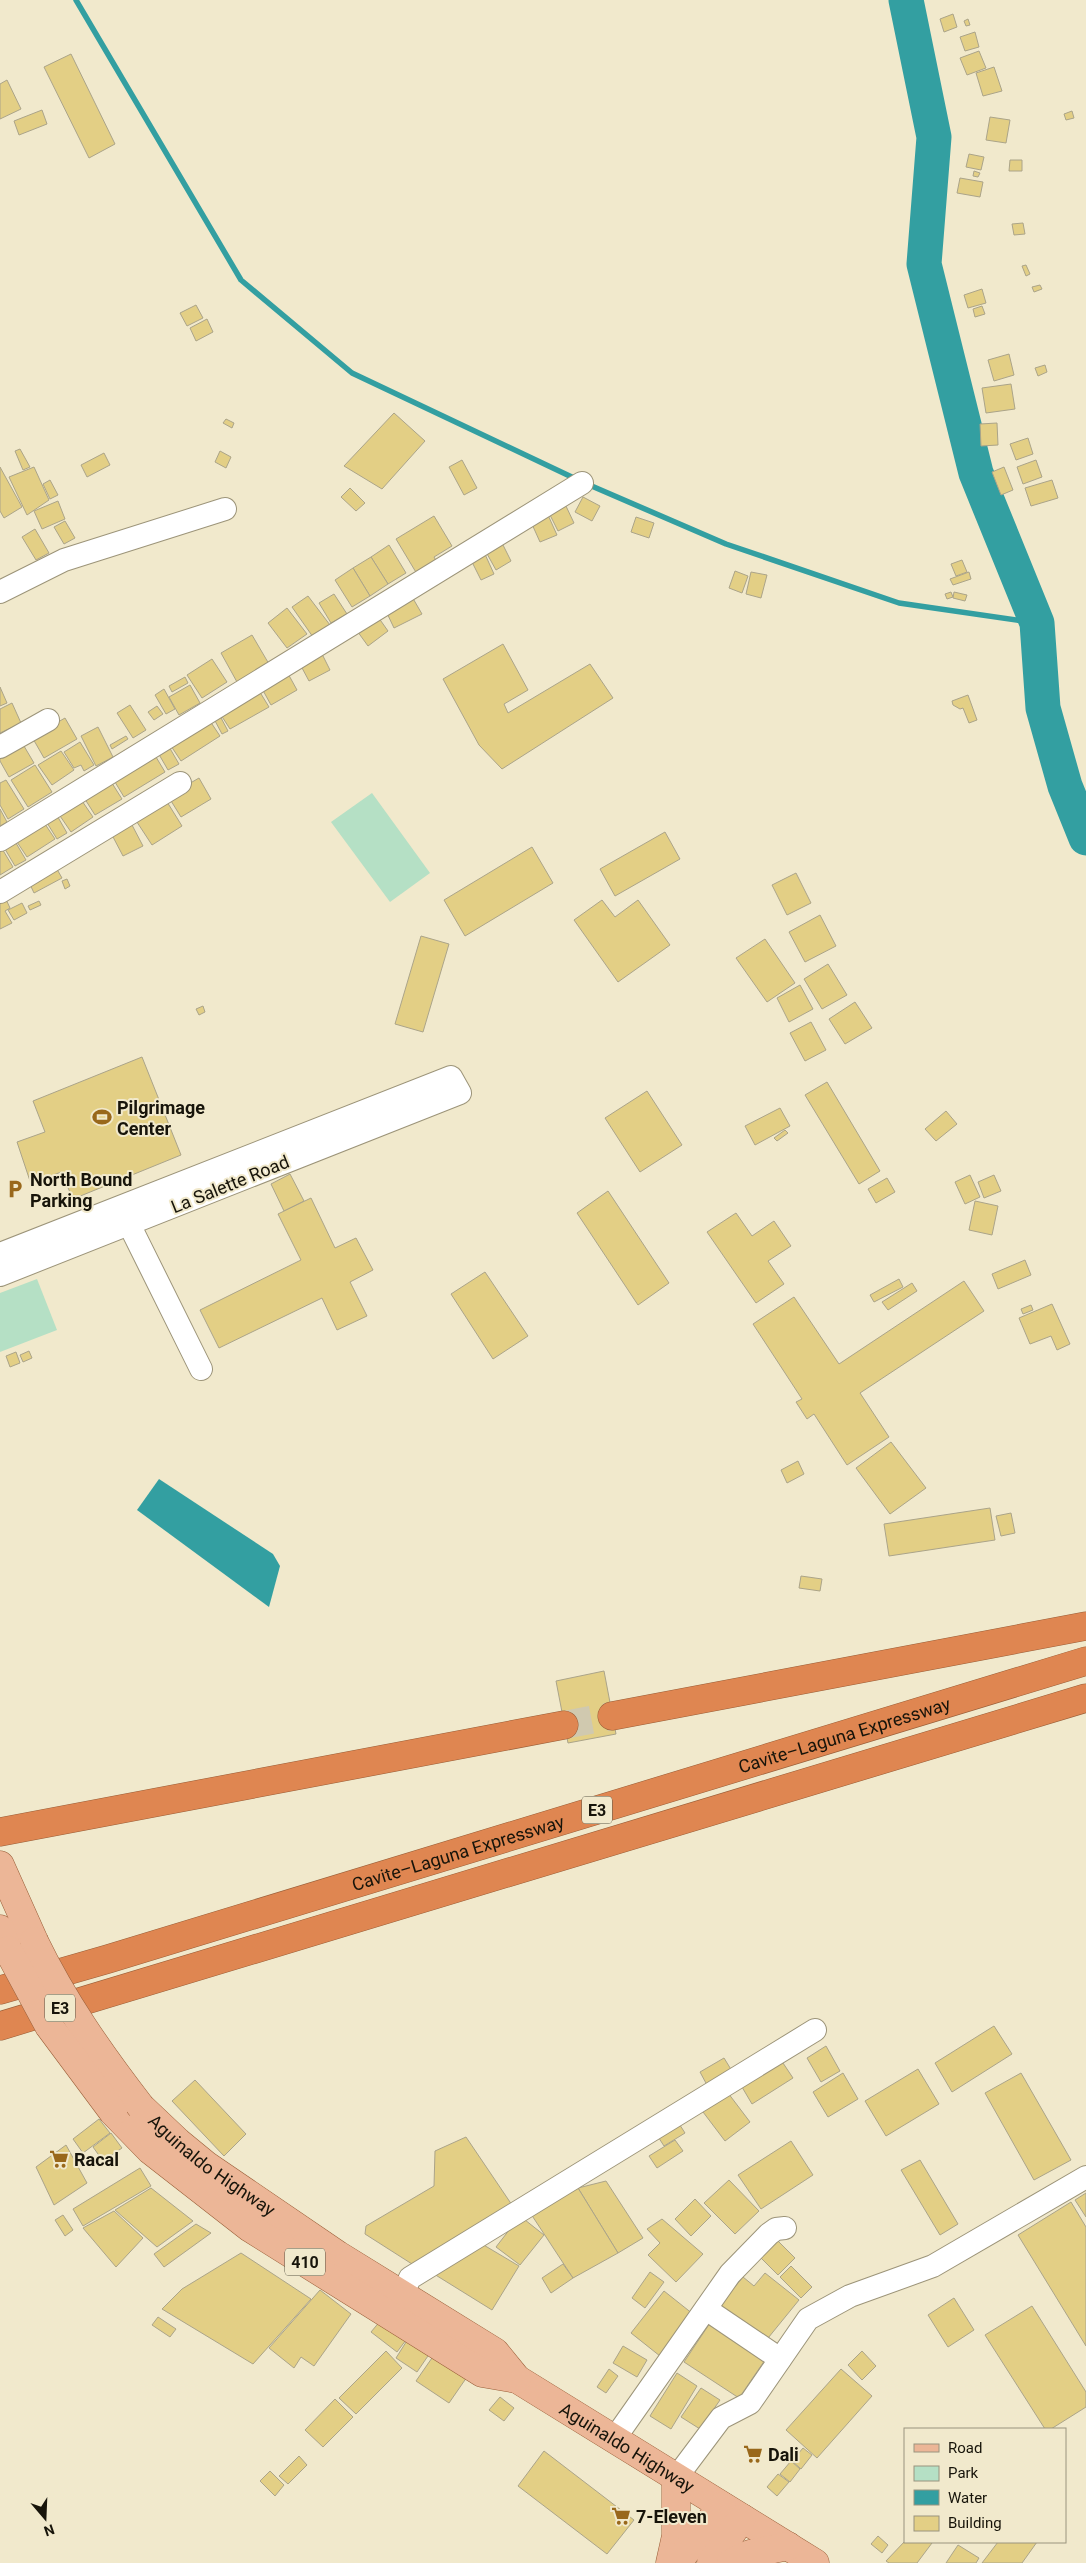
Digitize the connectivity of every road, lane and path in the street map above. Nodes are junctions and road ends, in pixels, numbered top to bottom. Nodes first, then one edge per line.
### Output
1 (582, 483) dead end
2 (225, 509) dead end
3 (0, 592) edge
4 (48, 720) dead end
5 (0, 747) edge
6 (180, 783) dead end
7 (0, 840) edge
8 (0, 892) edge
9 (455, 1085) dead end
10 (125, 1215) junction
11 (0, 1254) edge
12 (0, 1275) edge
13 (201, 1369) dead end
14 (1086, 1626) edge
15 (1086, 1661) edge
16 (1086, 1698) edge
17 (612, 1716) tunnel mouth
18 (564, 1725) tunnel mouth
19 (0, 1832) edge
20 (0, 1865) edge
21 (4, 1940) edge
22 (0, 1990) edge
23 (0, 2026) edge
24 (815, 2030) dead end
25 (1086, 2177) edge
26 (785, 2228) dead end
27 (403, 2293) junction
28 (706, 2310) junction
29 (780, 2359) junction
30 (517, 2379) junction
31 (615, 2438) junction
32 (676, 2478) junction
33 (732, 2512) junction
34 (788, 2546) junction
35 (670, 2563) edge
36 (677, 2563) edge
37 (711, 2563) edge
38 (731, 2563) edge
39 (815, 2563) edge

1 - 7 street
2 - 3 street
4 - 5 street
6 - 8 street
9 - 10 street, La Salette Road
10 - 11 street, La Salette Road
10 - 12 street, La Salette Road
10 - 13 street
14 - 17 highway
15 - 22 highway, Cavite–Laguna Expressway / E3
16 - 23 highway, Cavite–Laguna Expressway / E3
18 - 19 highway
20 - 27 main road, Aguinaldo Highway / 410, bridge
21 - 30 main road, Aguinaldo Highway / 410, bridge
24 - 27 street
25 - 29 street
26 - 28 street
27 - 30 main road, Aguinaldo Highway / 410
28 - 29 street
28 - 31 street
29 - 32 street
30 - 31 main road, Aguinaldo Highway / 410
31 - 32 main road, Aguinaldo Highway / 410
32 - 33 main road, Aguinaldo Highway / 410
32 - 35 main road
33 - 34 main road, Aguinaldo Highway / 410
33 - 36 main road
33 - 37 main road
34 - 38 main road
34 - 39 main road, Aguinaldo Highway / 410

